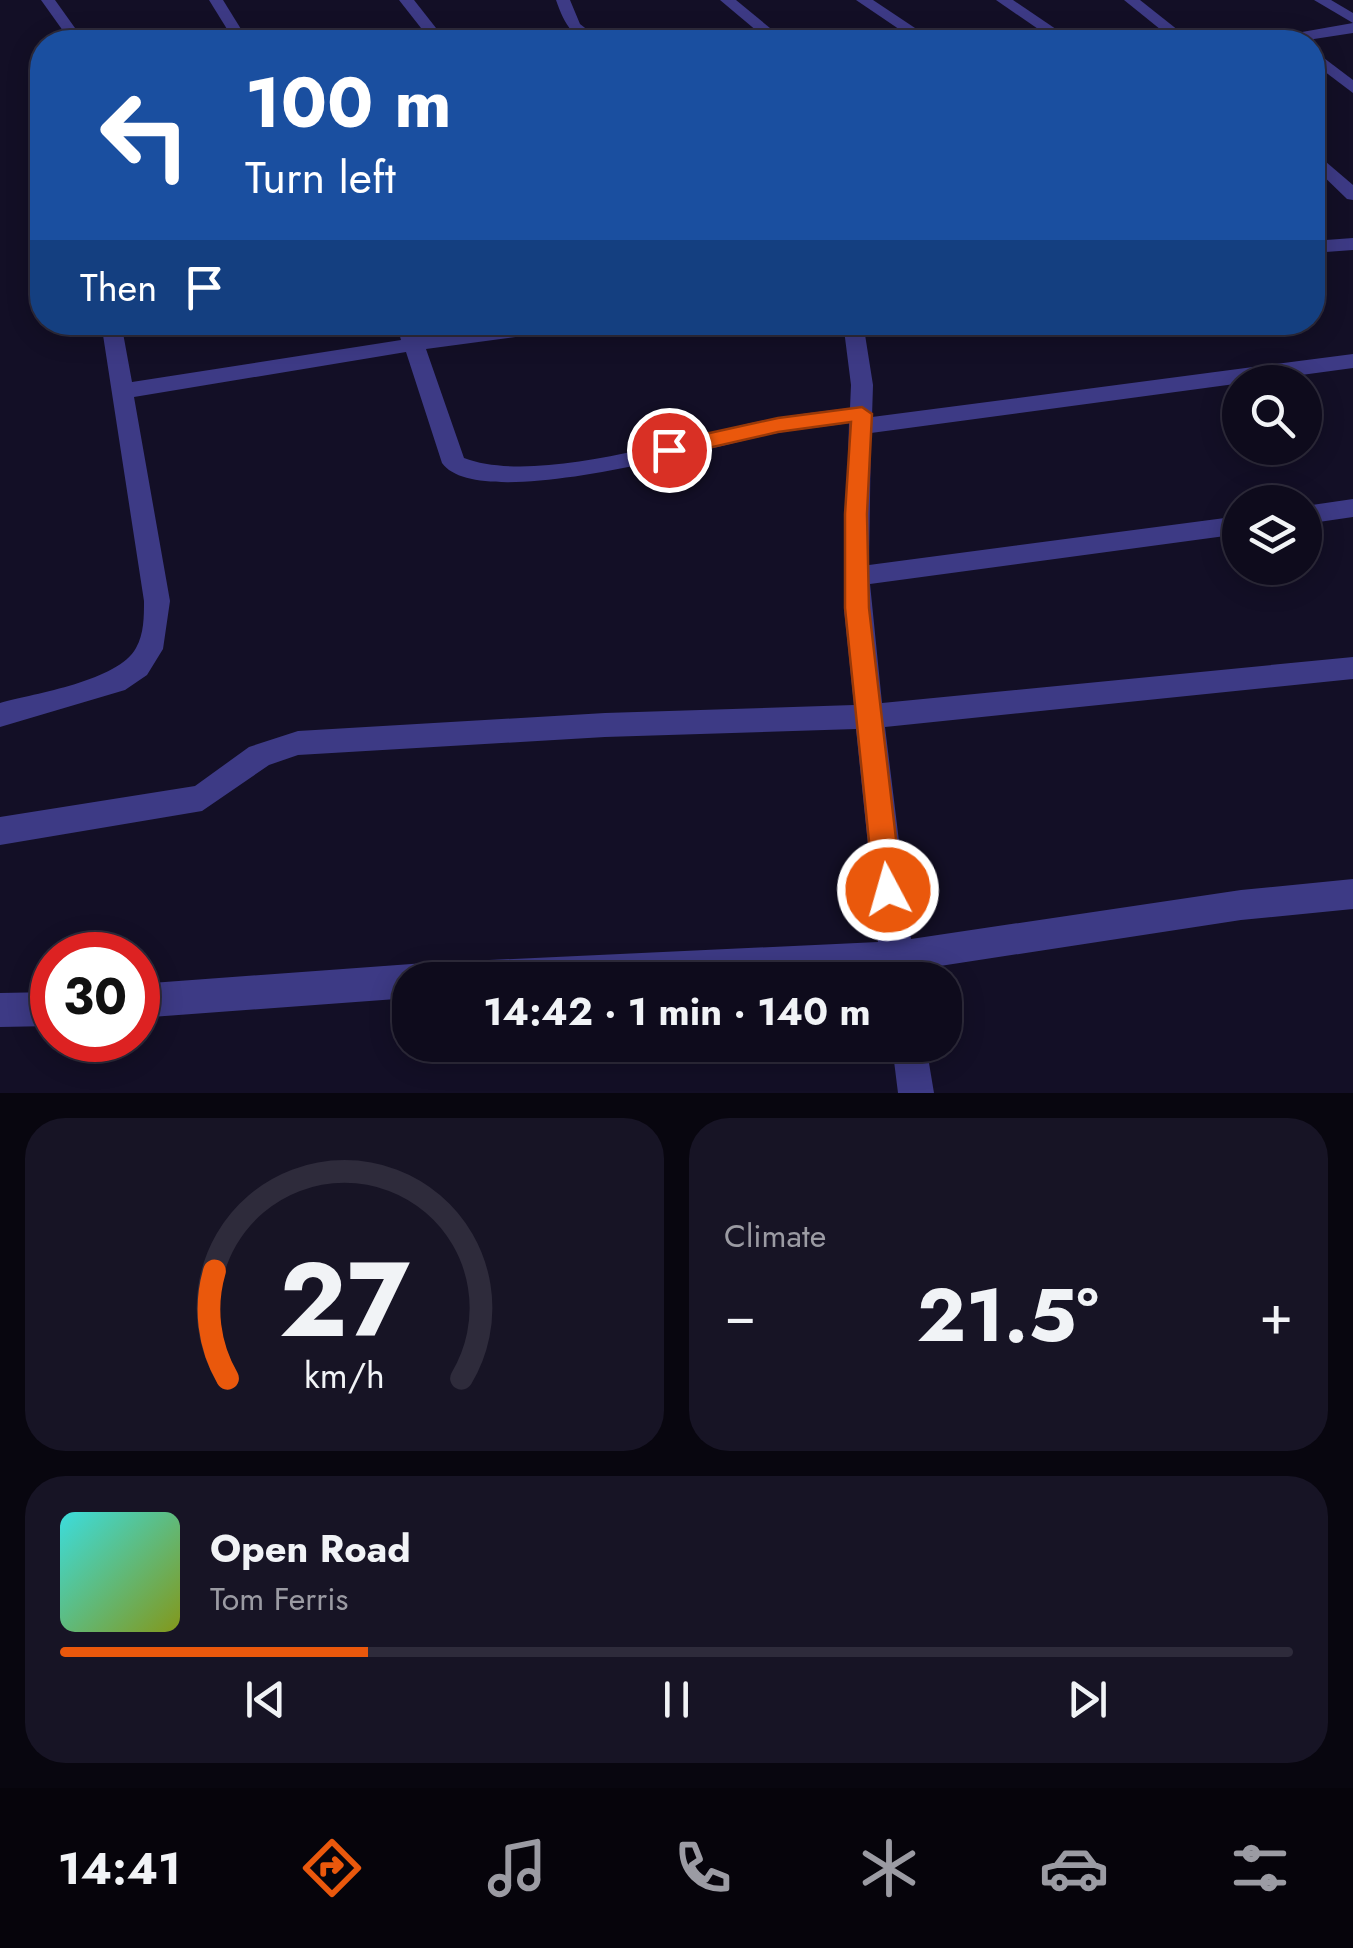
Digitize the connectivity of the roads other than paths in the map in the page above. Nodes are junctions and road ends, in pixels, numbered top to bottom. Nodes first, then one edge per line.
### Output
1 (48, 0) edge
2 (216, 0) edge
3 (406, 0) edge
4 (564, 0) edge
5 (727, 0) edge
6 (862, 0) edge
7 (1003, 0) edge
8 (1131, 0) edge
9 (1321, 0) edge
10 (1353, 19) edge
11 (1353, 28) edge
12 (69, 30) edge
13 (235, 30) edge
14 (430, 30) edge
15 (579, 30) edge
16 (764, 30) edge
17 (909, 30) edge
18 (1049, 30) edge
19 (1170, 30) edge
20 (1325, 31) edge
21 (1325, 65) edge
22 (1353, 88) edge
23 (1325, 168) edge
24 (1353, 195) edge
25 (1353, 244) edge
26 (1325, 246) edge
27 (113, 335) edge
28 (401, 335) edge
29 (412, 335) edge
30 (855, 335) edge
31 (1353, 361) edge
32 (124, 391) junction
33 (862, 420) junction
34 (1353, 508) edge
35 (1322, 513) edge
36 (1222, 527) edge
37 (858, 576) junction
38 (1353, 668) edge
39 (0, 715) edge
40 (867, 718) junction
41 (0, 831) edge
42 (1353, 894) edge
43 (896, 962) edge
44 (935, 962) edge
45 (392, 982) edge
46 (160, 999) edge
47 (30, 1009) edge
48 (0, 1010) edge
49 (911, 1062) edge
50 (916, 1093) edge

1 - 12 street
2 - 13 street
3 - 14 street
4 - 15 street
5 - 16 street
6 - 17 street
7 - 18 street
8 - 19 street
9 - 10 street
11 - 20 street
21 - 22 street
23 - 24 street
25 - 26 street
27 - 32 street
28 - 32 street
29 - 33 street
30 - 33 street
31 - 33 street
32 - 39 street
33 - 37 street
34 - 35 street
36 - 37 street
37 - 40 street
38 - 40 street
40 - 41 street
40 - 43 street
42 - 44 street
45 - 46 street
47 - 48 street
49 - 50 street

